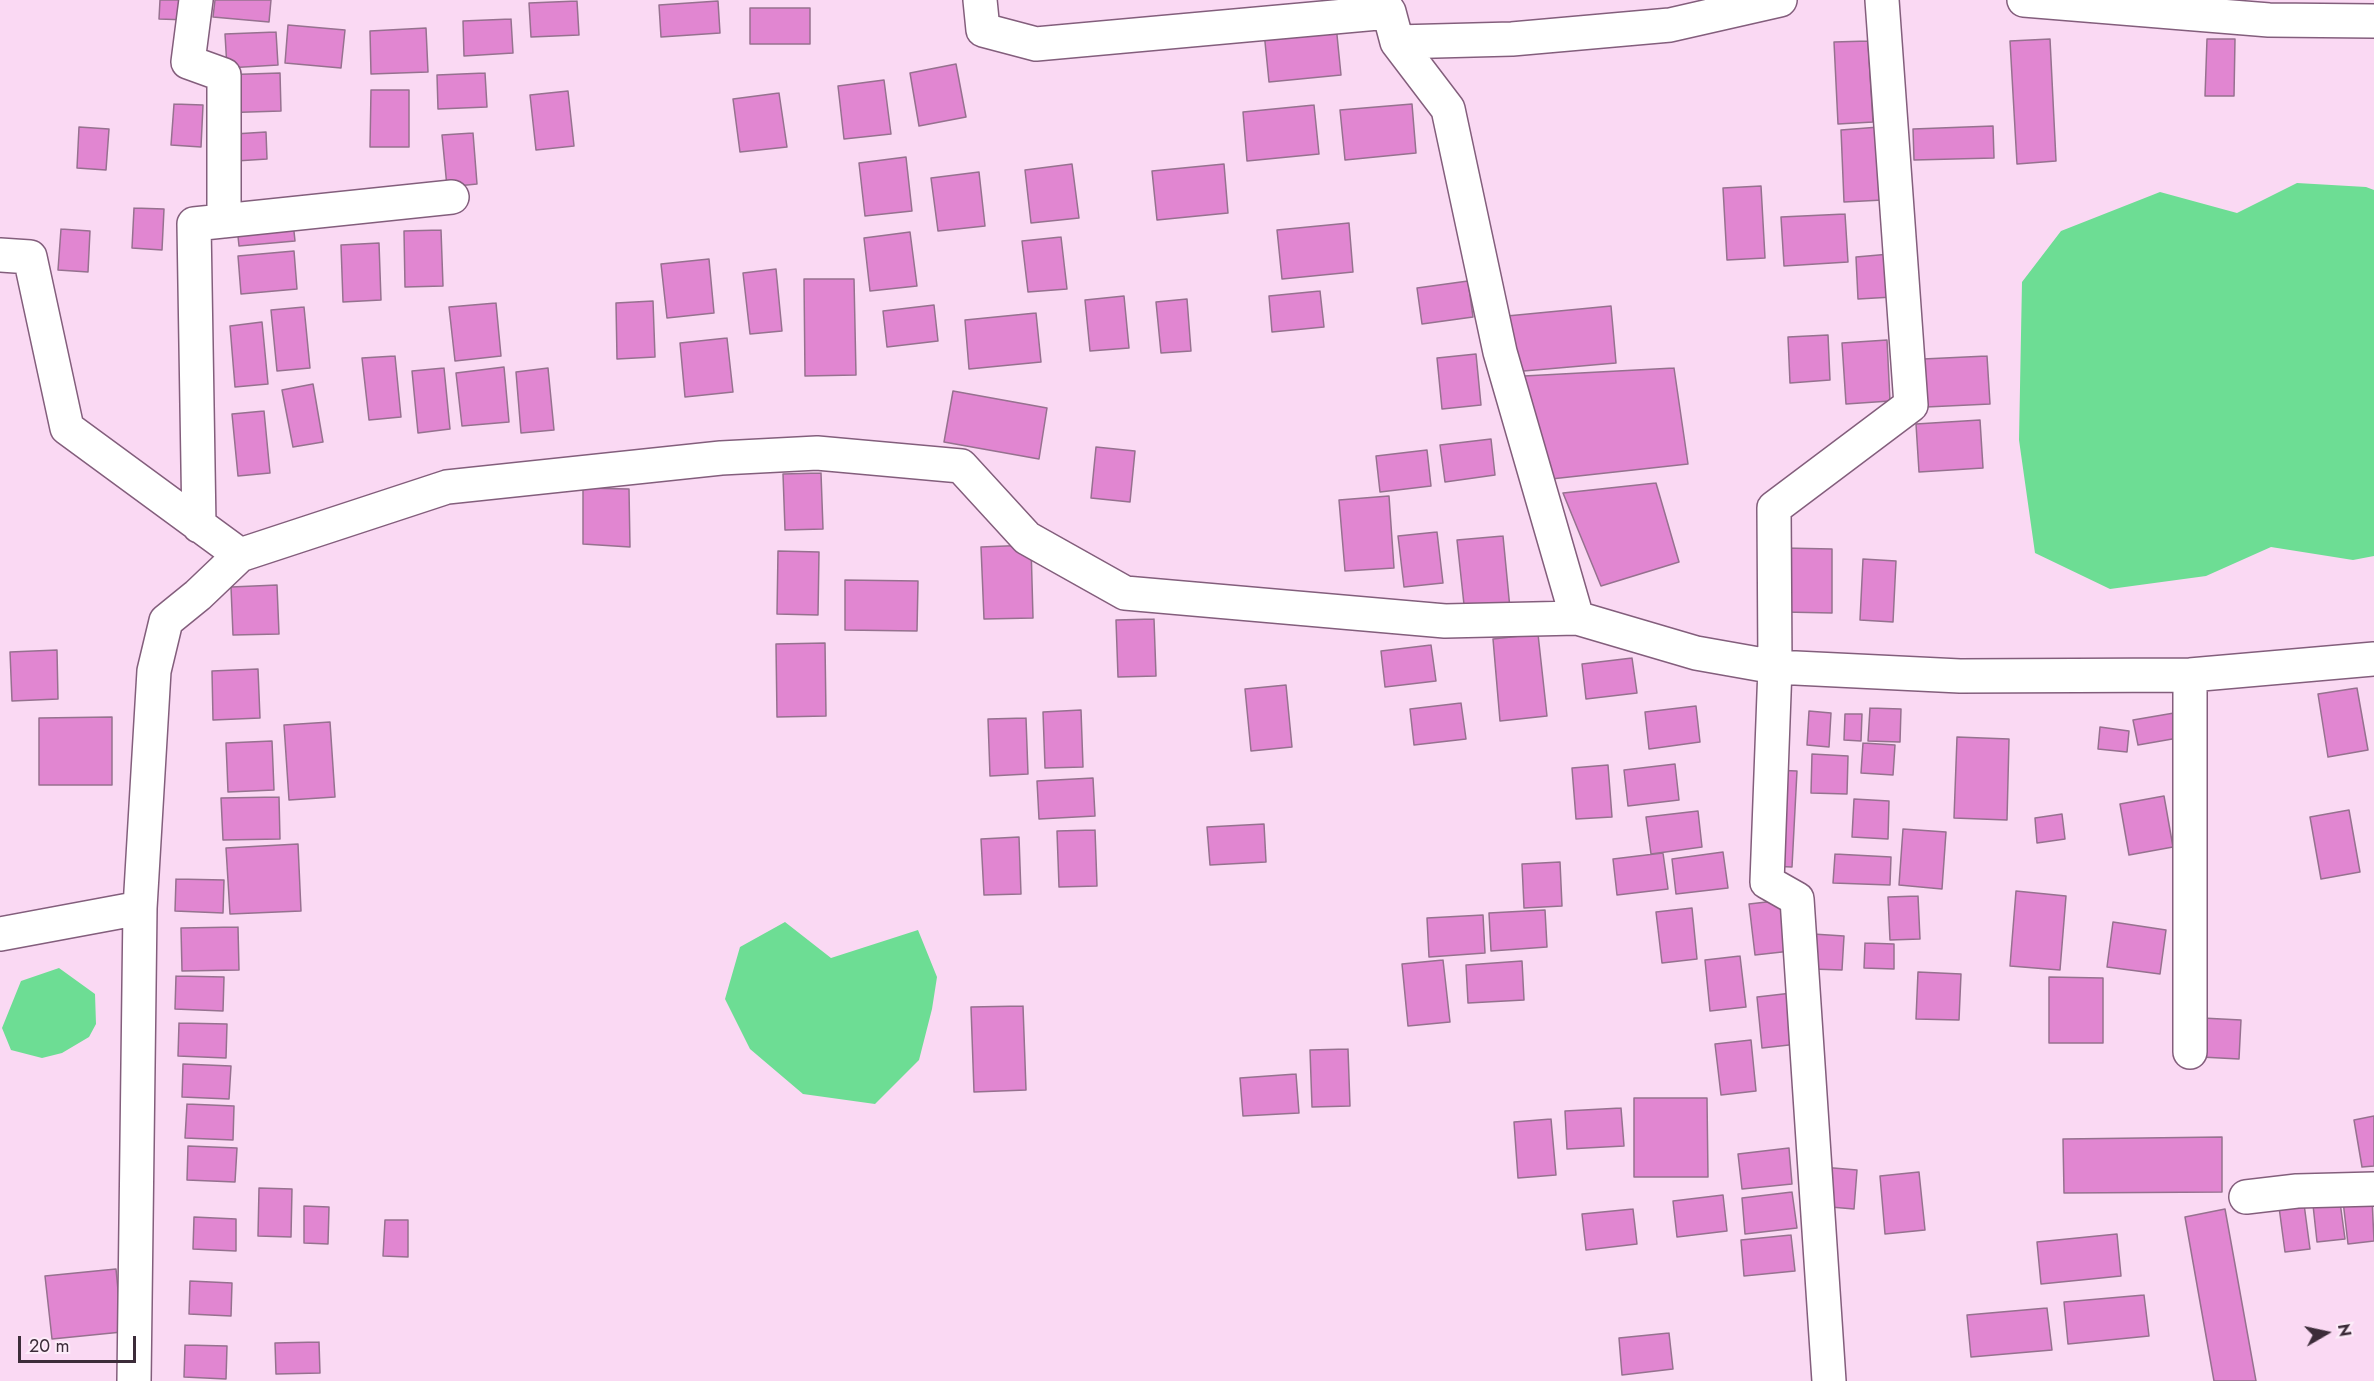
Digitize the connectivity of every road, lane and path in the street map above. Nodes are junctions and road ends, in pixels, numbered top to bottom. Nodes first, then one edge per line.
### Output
1 (196, 0) edge
2 (980, 0) edge
3 (1780, 0) edge
4 (1882, 0) edge
5 (2024, 0) edge
6 (1389, 18) edge
7 (2374, 21) edge
8 (452, 197) dead end
9 (224, 221) junction
10 (0, 255) edge
11 (199, 526) junction
12 (240, 555) junction
13 (1577, 618) junction
14 (2374, 659) edge
15 (1774, 667) junction
16 (2190, 675) junction
17 (140, 908) junction
18 (0, 934) edge
19 (2190, 1052) dead end
20 (2374, 1189) edge
21 (2246, 1197) dead end
22 (134, 1381) edge
23 (1829, 1381) edge

1 - 9 street
2 - 6 street
3 - 6 street
4 - 15 street
5 - 7 street
6 - 13 street
8 - 9 street
9 - 11 street
10 - 11 street
11 - 12 street
12 - 13 street
12 - 17 street
13 - 15 street
14 - 16 street
15 - 16 street
15 - 23 street
16 - 19 street
17 - 18 street
17 - 22 street
20 - 21 street

